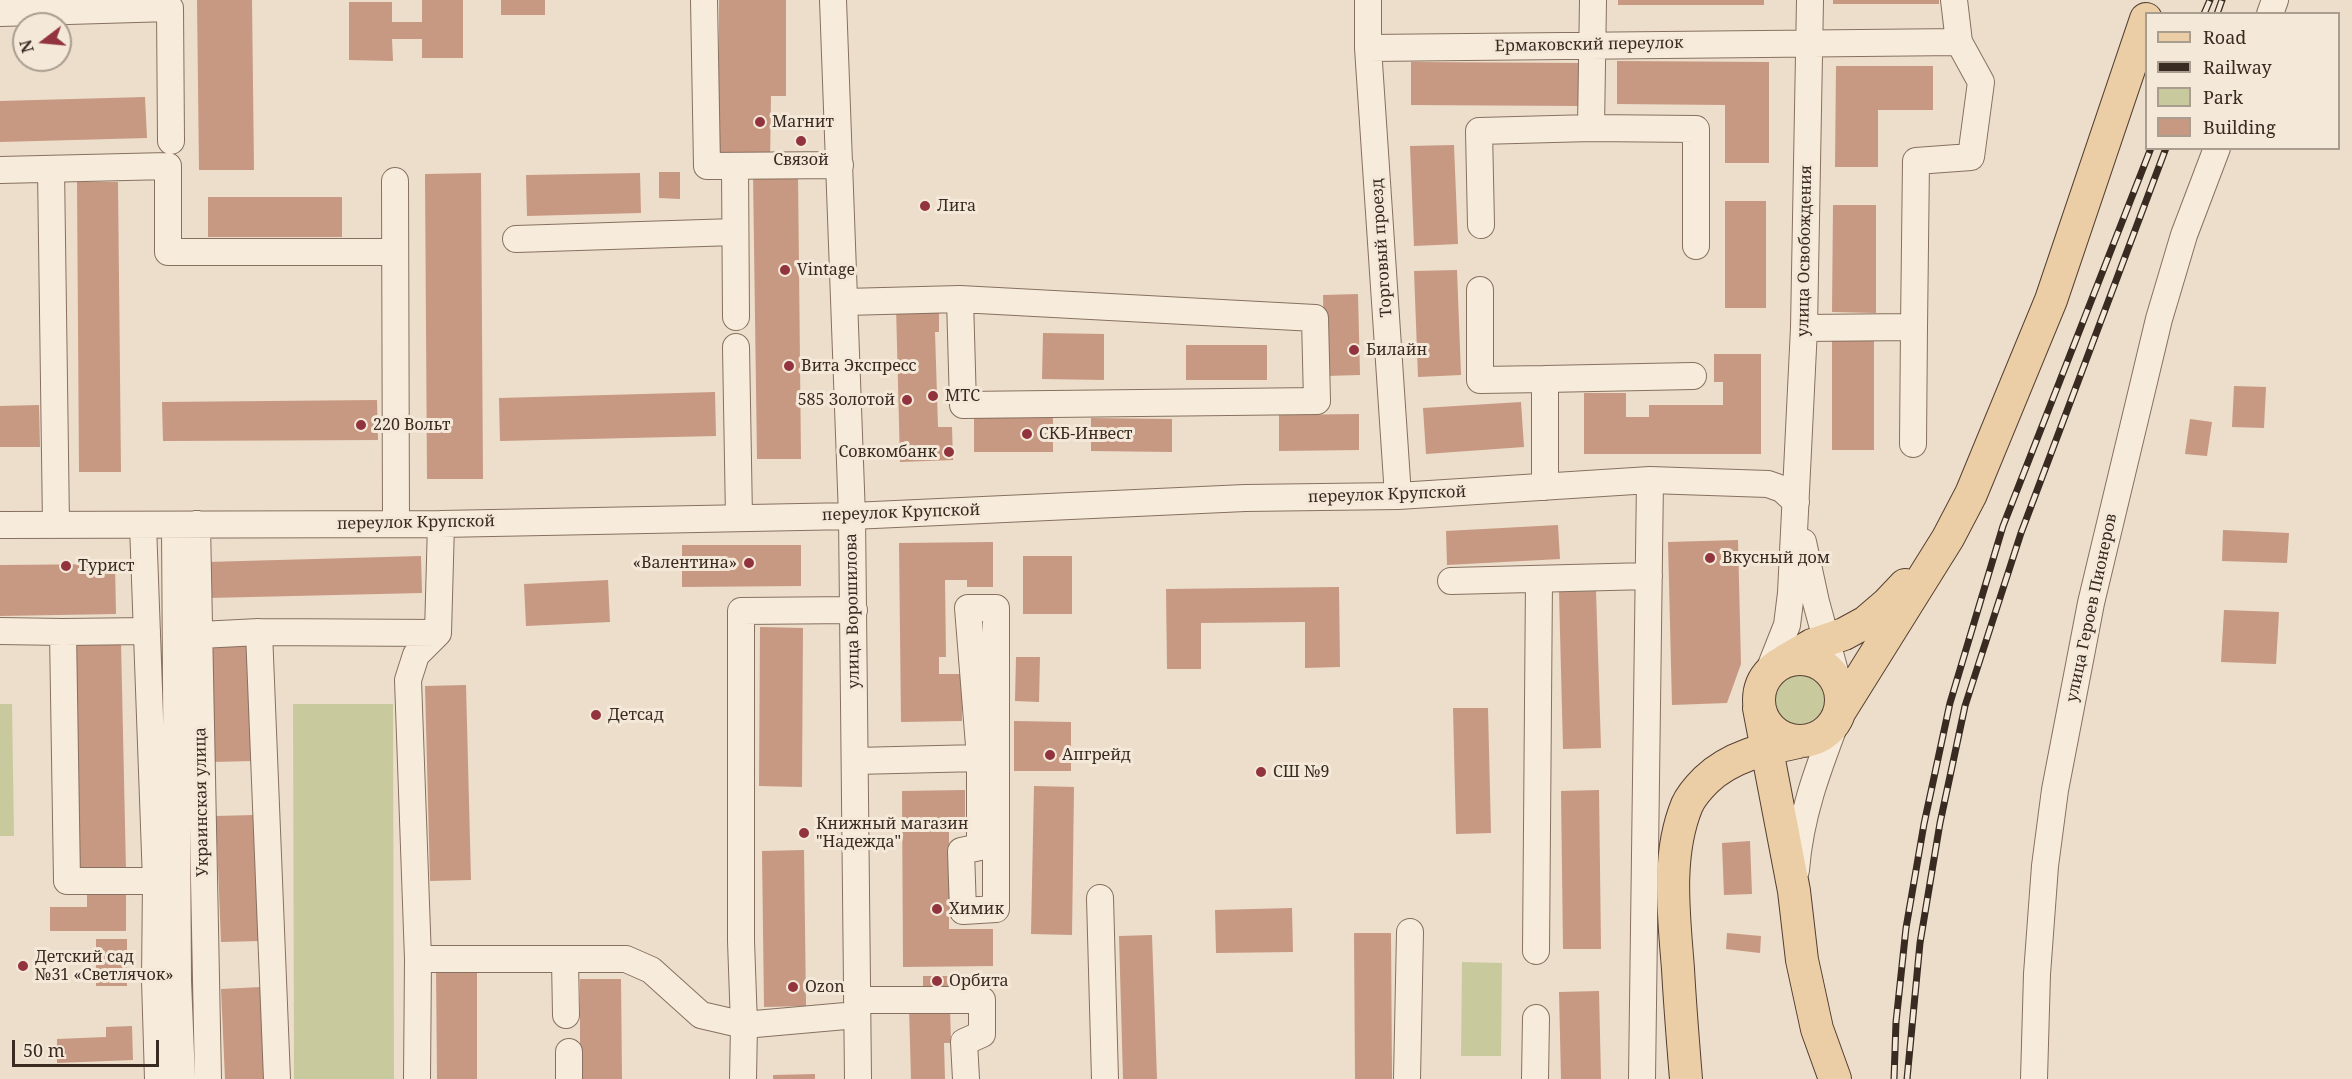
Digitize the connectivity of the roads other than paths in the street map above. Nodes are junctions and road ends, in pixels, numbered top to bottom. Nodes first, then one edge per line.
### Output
1 (704, 0) edge
2 (833, 0) edge
3 (1368, 0) edge
4 (1593, 0) edge
5 (1810, 0) edge
6 (1954, 0) edge
7 (0, 13) edge
8 (2145, 22) edge
9 (1959, 42) junction
10 (1809, 43) junction
11 (1592, 45) junction
12 (1368, 48) junction
13 (1591, 128) junction
14 (171, 141) dead end
15 (2216, 150) edge
16 (840, 165) junction
17 (735, 166) junction
18 (51, 169) junction
19 (0, 170) edge
20 (395, 181) dead end
21 (1481, 225) dead end
22 (735, 232) junction
23 (516, 239) dead end
24 (1696, 246) dead end
25 (395, 252) junction
26 (1480, 290) dead end
27 (960, 299) junction
28 (845, 302) junction
29 (736, 317) dead end
30 (1914, 327) junction
31 (1804, 328) junction
32 (736, 347) dead end
33 (1693, 376) dead end
34 (1545, 379) junction
35 (1913, 444) dead end
36 (1650, 480) junction
37 (1545, 487) junction
38 (1398, 496) junction
39 (1796, 502) junction
40 (852, 516) junction
41 (738, 518) junction
42 (396, 524) junction
43 (441, 524) junction
44 (0, 525) edge
45 (56, 525) junction
46 (144, 525) junction
47 (186, 525) junction
48 (1948, 538) junction
49 (1649, 576) junction
50 (1539, 579) junction
51 (1451, 581) dead end
52 (854, 610) junction
53 (0, 631) edge
54 (147, 631) junction
55 (63, 632) junction
56 (259, 632) junction
57 (438, 633) junction
58 (200, 635) junction
59 (1827, 640) junction
60 (1776, 667) junction
61 (1839, 706) junction
62 (1759, 708) junction
63 (1798, 742) junction
64 (1765, 749) junction
65 (980, 758) junction
66 (855, 761) junction
67 (156, 881) junction
68 (1794, 891) junction
69 (1100, 898) dead end
70 (1410, 932) dead end
71 (1536, 951) dead end
72 (418, 959) junction
73 (565, 960) junction
74 (205, 980) junction
75 (167, 981) junction
76 (857, 1007) junction
77 (566, 1015) dead end
78 (1536, 1018) dead end
79 (744, 1025) junction
80 (568, 1052) dead end
81 (158, 1079) edge
82 (182, 1079) edge
83 (208, 1079) edge
84 (277, 1079) edge
85 (417, 1079) edge
86 (570, 1079) edge
87 (743, 1079) edge
88 (858, 1079) edge
89 (966, 1079) edge
90 (1105, 1079) edge
91 (1407, 1079) edge
92 (1535, 1079) edge
93 (1642, 1079) edge
94 (1686, 1079) edge
95 (1834, 1079) edge
96 (2034, 1079) edge

1 - 17 street
2 - 16 street, улица Ворошилова
3 - 12 street, Торговый проезд
4 - 11 street
5 - 10 street, улица Освобождения
6 - 9 street
7 - 14 street
8 - 48 main road
9 - 10 street, Ермаковский переулок
9 - 30 street
10 - 11 street, Ермаковский переулок
10 - 31 street, улица Освобождения
11 - 12 street, Ермаковский переулок
11 - 13 street
12 - 38 street, Торговый проезд
13 - 21 street
13 - 24 street
15 - 96 street, улица Героев Пионеров
16 - 17 street
16 - 28 street, улица Ворошилова
17 - 22 street
18 - 19 street
18 - 25 street
18 - 45 street
20 - 25 street
22 - 23 street
22 - 29 street
25 - 42 street
26 - 34 street
27 - 27 street
27 - 28 street
28 - 40 street, улица Ворошилова
30 - 31 street
30 - 35 street
31 - 39 street, улица Освобождения
32 - 41 street
33 - 34 street
34 - 37 street
36 - 37 street, переулок Крупской
36 - 39 street, переулок Крупской
36 - 49 street
37 - 38 street, переулок Крупской
38 - 40 street, переулок Крупской
39 - 59 street
39 - 60 street
40 - 41 street, переулок Крупской
40 - 52 street, улица Ворошилова
41 - 43 street, переулок Крупской
42 - 43 street, переулок Крупской
42 - 47 street, переулок Крупской
43 - 57 street
44 - 45 street, переулок Крупской
45 - 46 street, переулок Крупской
46 - 47 street, переулок Крупской
46 - 54 street
47 - 58 street, Украинская улица
47 - 75 street
48 - 59 main road
48 - 61 main road
49 - 50 street
49 - 93 street
50 - 51 street
50 - 71 street
52 - 66 street, улица Ворошилова
52 - 79 street
53 - 55 street
54 - 55 street
54 - 67 street
55 - 67 street
56 - 57 street
56 - 58 street
56 - 84 street
57 - 72 street
58 - 74 street, Украинская улица
59 - 60 main road
59 - 61 street
60 - 61 main road
60 - 62 main road
61 - 63 main road
61 - 68 street
62 - 63 main road
62 - 64 main road
63 - 64 main road
64 - 68 main road
64 - 94 main road
65 - 65 street
65 - 66 street
66 - 76 street, улица Ворошилова
67 - 75 street
68 - 95 main road
69 - 90 street
70 - 91 street
72 - 73 street
72 - 85 street
73 - 77 street
73 - 79 street
74 - 75 street
74 - 83 street, Украинская улица
75 - 81 street
75 - 82 street
76 - 79 street
76 - 88 street, улица Ворошилова
76 - 89 street
78 - 92 street
79 - 87 street
80 - 86 street

